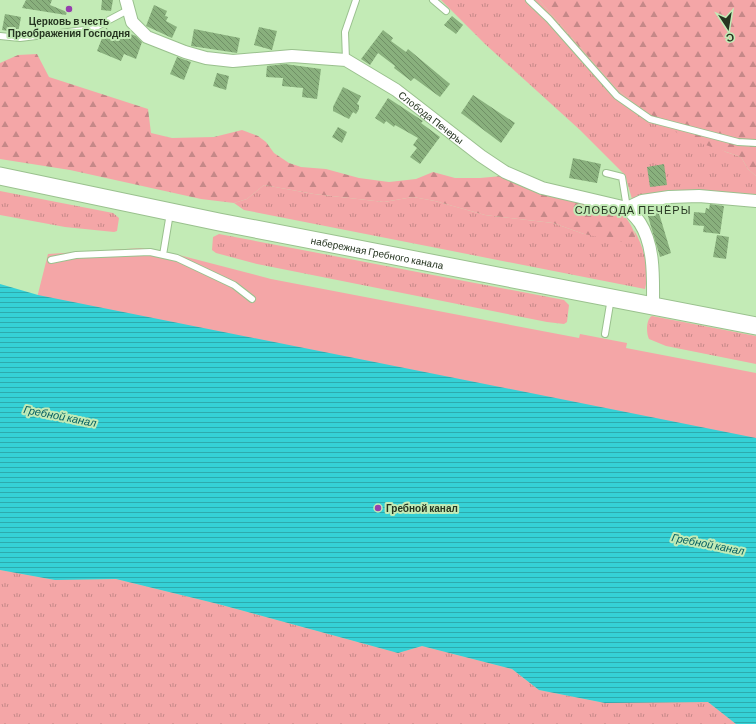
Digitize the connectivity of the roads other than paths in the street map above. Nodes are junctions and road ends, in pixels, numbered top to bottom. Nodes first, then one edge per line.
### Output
1 (356, 0) edge
2 (433, 0) edge
3 (529, 0) edge
4 (127, 5) edge
5 (446, 11) dead end
6 (0, 36) edge
7 (346, 60) junction
8 (756, 143) edge
9 (606, 173) dead end
10 (0, 176) edge
11 (756, 201) edge
12 (627, 208) junction
13 (170, 212) junction
14 (163, 255) junction
15 (51, 260) dead end
16 (611, 298) junction
17 (252, 299) dead end
18 (653, 306) junction
19 (756, 326) edge
20 (605, 334) dead end

1 - 7 lane
2 - 5 lane
3 - 8 lane
4 - 6 lane
4 - 7 street, Слобода Печеры
7 - 12 street, Слобода Печеры
9 - 12 lane
10 - 13 street, набережная Гребного канала
11 - 12 street
12 - 18 street
13 - 14 lane
13 - 16 street, набережная Гребного канала
14 - 15 lane
14 - 17 lane
16 - 18 street, набережная Гребного канала
16 - 20 lane
18 - 19 street, набережная Гребного канала

